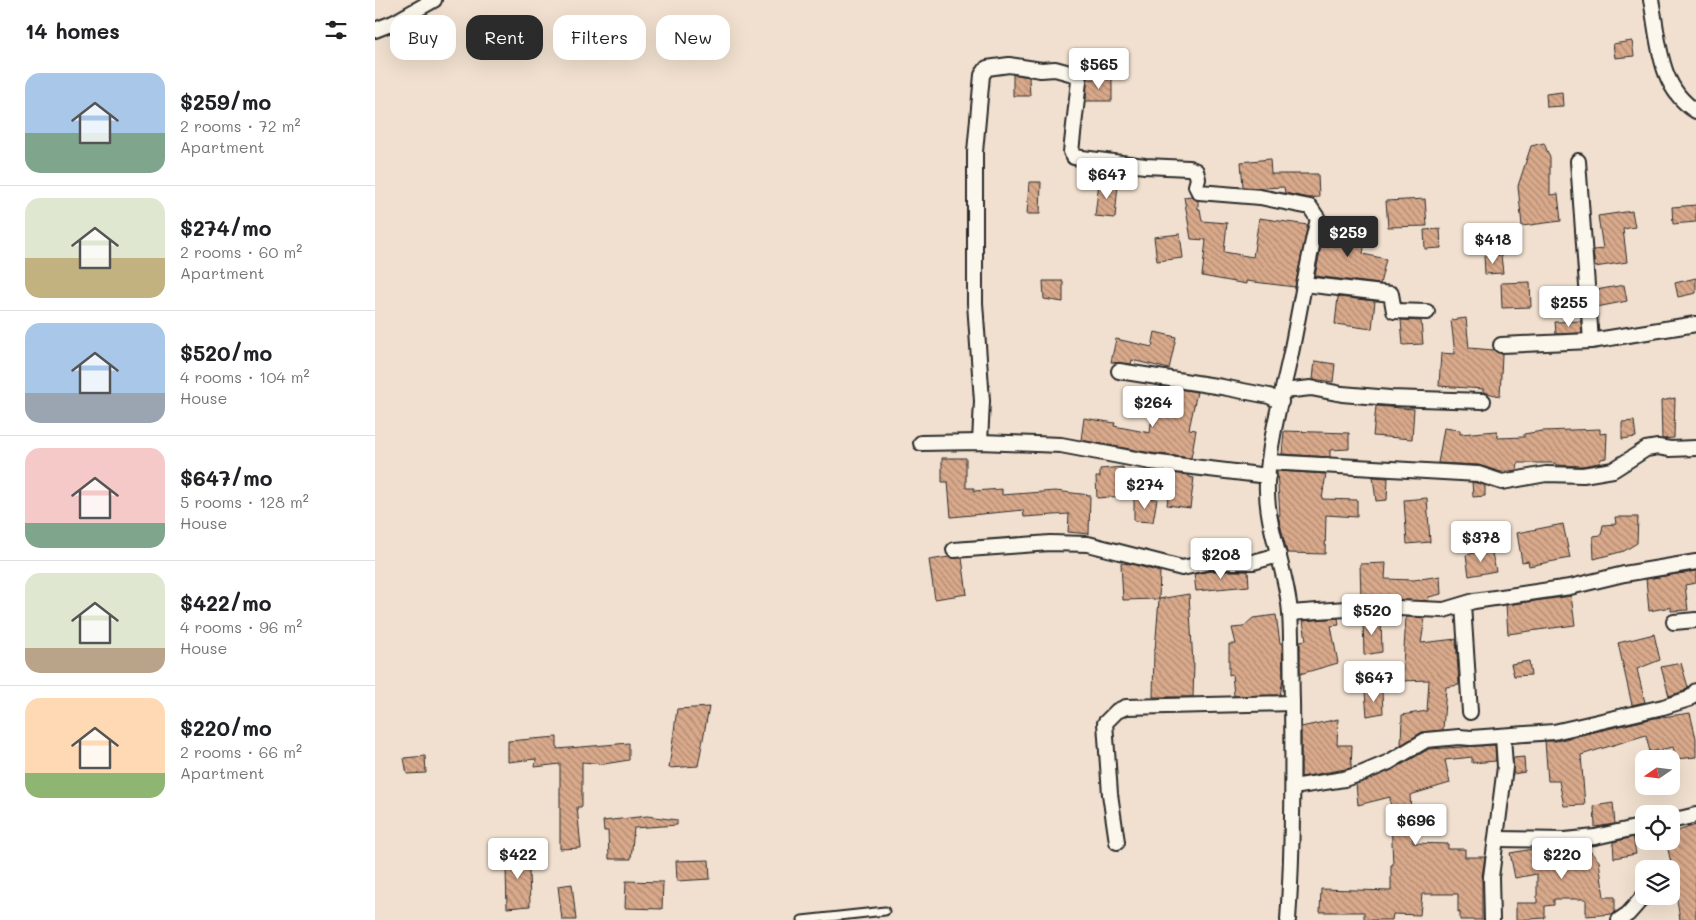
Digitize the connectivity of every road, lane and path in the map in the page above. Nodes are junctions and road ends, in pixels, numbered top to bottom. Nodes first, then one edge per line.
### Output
1 (434, 0) edge
2 (1651, 0) edge
3 (375, 30) edge
4 (1696, 111) edge
5 (1578, 161) dead end
6 (1304, 284) junction
7 (1427, 312) dead end
8 (1696, 324) edge
9 (1591, 340) junction
10 (1501, 345) dead end
11 (1119, 371) dead end
12 (1282, 396) junction
13 (1483, 401) dead end
14 (980, 442) junction
15 (921, 443) dead end
16 (1696, 448) edge
17 (1269, 469) junction
18 (954, 550) dead end
19 (1279, 555) junction
20 (1696, 562) edge
21 (1463, 605) junction
22 (1290, 613) junction
23 (1696, 620) edge
24 (1674, 622) dead end
25 (1696, 691) edge
26 (1292, 703) junction
27 (1470, 712) dead end
28 (1503, 736) junction
29 (1293, 787) junction
30 (1696, 815) edge
31 (1680, 818) edge
32 (1635, 828) edge
33 (1496, 839) junction
34 (1117, 842) dead end
35 (1636, 905) edge
36 (885, 911) dead end
37 (802, 920) edge
38 (1288, 920) edge
39 (1492, 920) edge
40 (1619, 920) edge

1 - 3 street
2 - 4 street
5 - 9 street
6 - 7 street
6 - 12 street
6 - 14 street
8 - 9 street
9 - 10 street
11 - 12 street
12 - 13 street
12 - 17 street
14 - 15 street
14 - 17 street
16 - 17 street
17 - 19 street
18 - 19 street
19 - 22 street
20 - 21 street
21 - 22 street
21 - 27 street
22 - 26 street
23 - 24 street
25 - 28 street
26 - 29 street
26 - 34 street
28 - 29 street
28 - 33 street
29 - 38 street
30 - 31 street
32 - 33 street
33 - 39 street
35 - 40 street
36 - 37 lane

